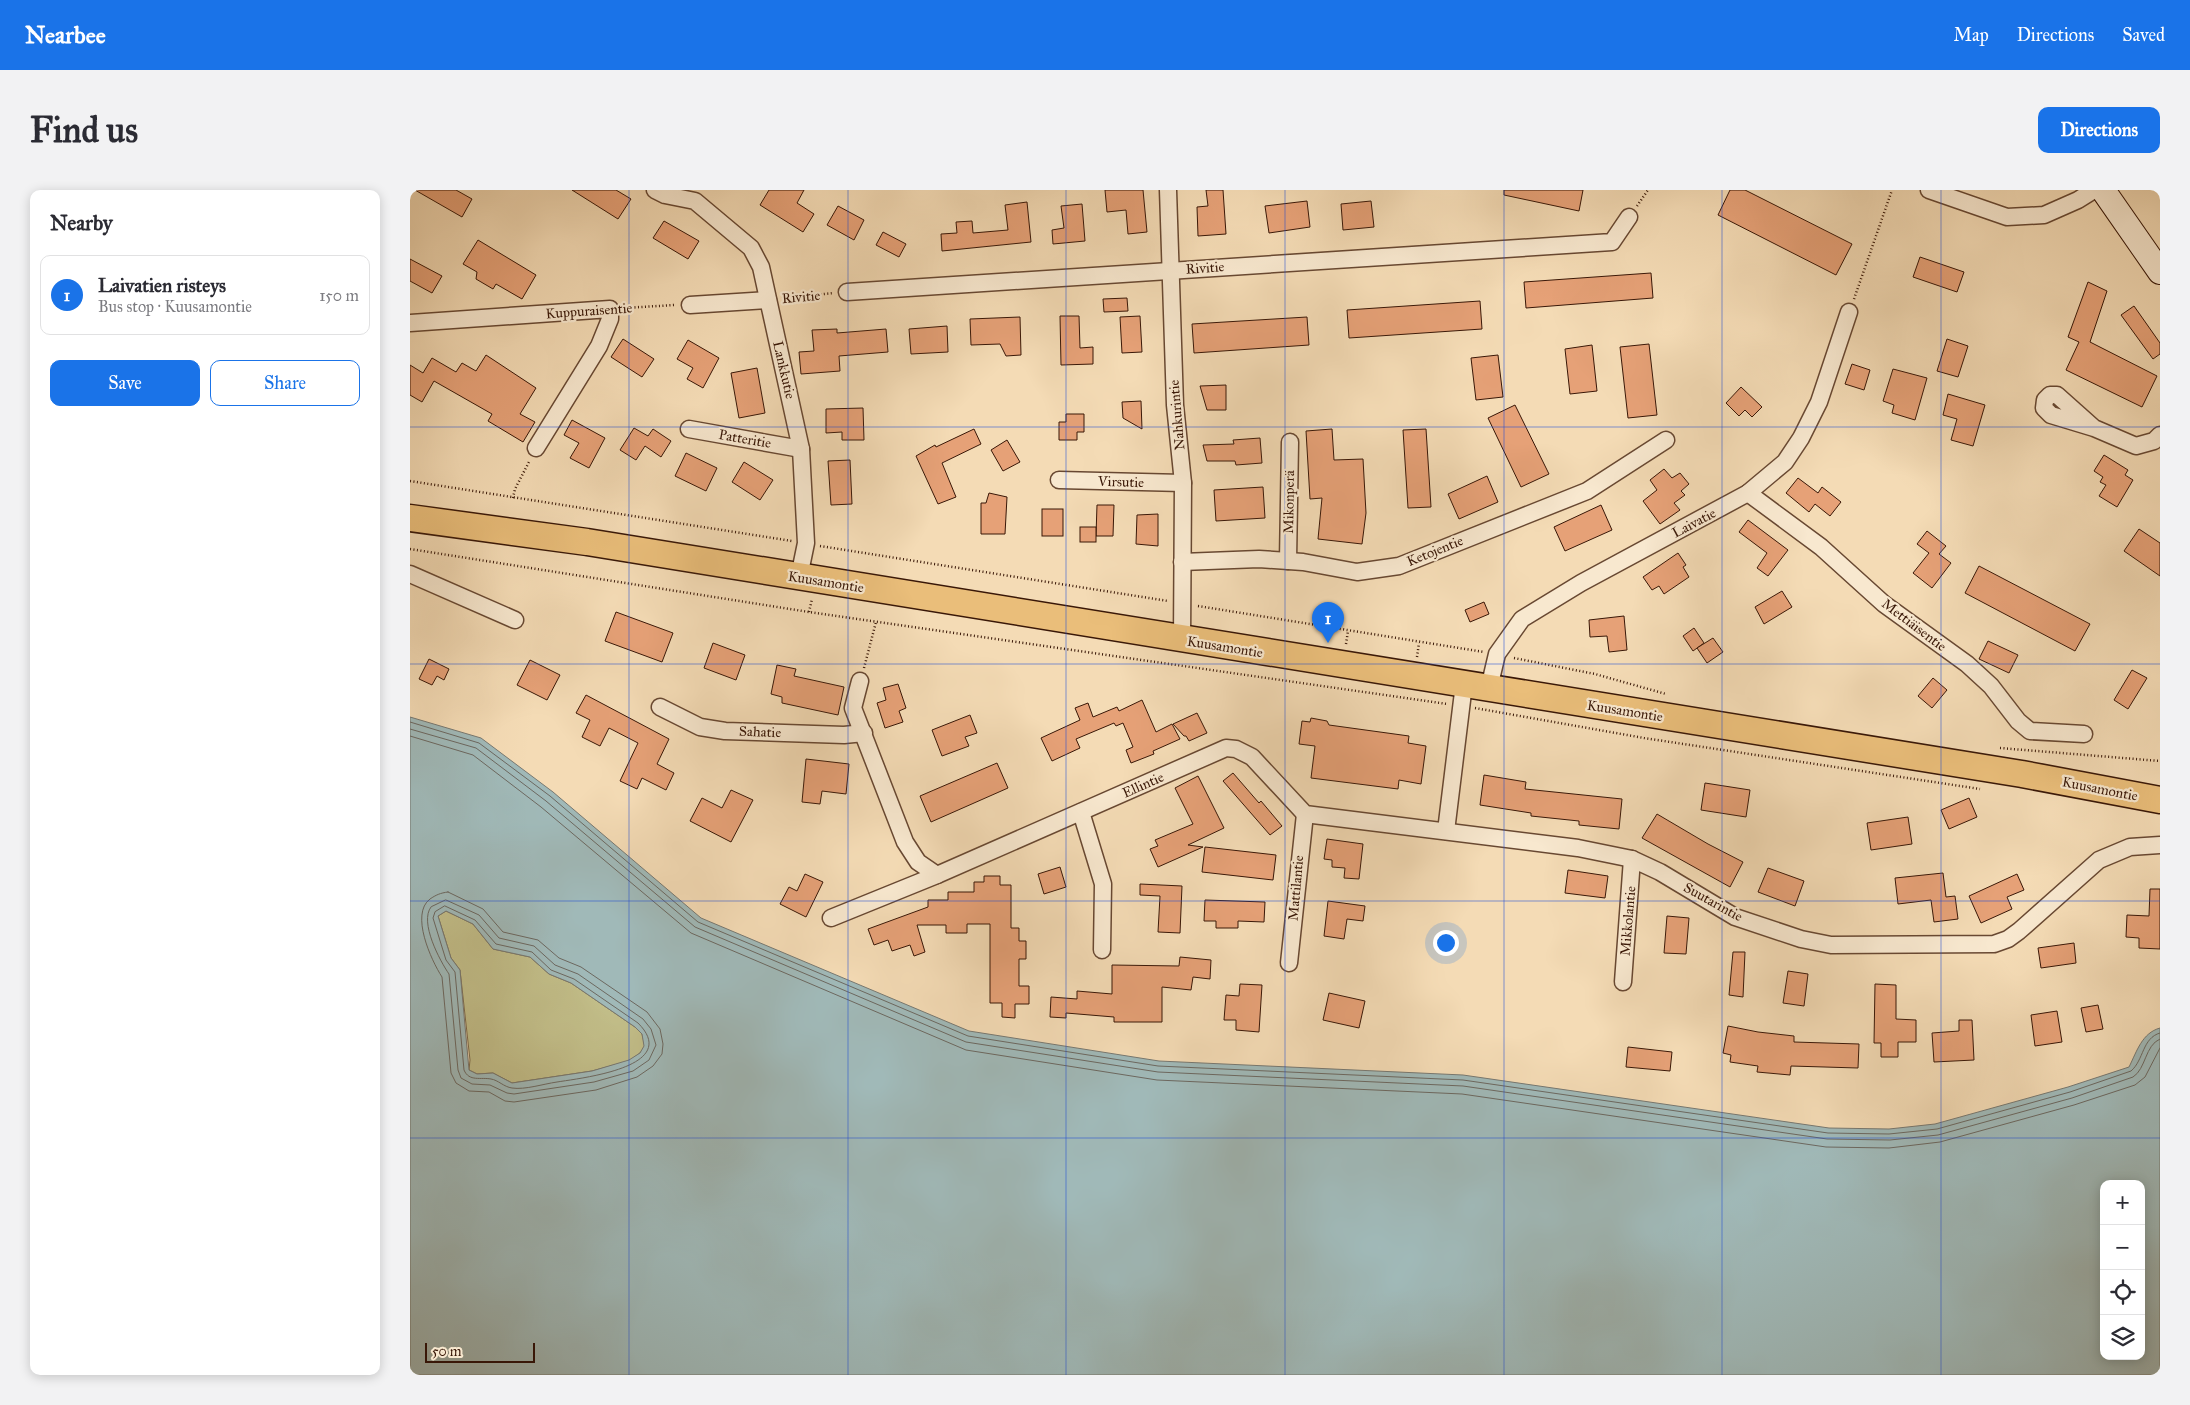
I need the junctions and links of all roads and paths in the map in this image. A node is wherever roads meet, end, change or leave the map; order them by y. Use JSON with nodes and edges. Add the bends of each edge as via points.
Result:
{"nodes":[{"id":1,"x":655,"y":190,"type":"edge"},
{"id":2,"x":1168,"y":190,"type":"edge"},
{"id":3,"x":1892,"y":190,"type":"edge"},
{"id":4,"x":1930,"y":190,"type":"edge"},
{"id":5,"x":2094,"y":190,"type":"edge"},
{"id":6,"x":2103,"y":190,"type":"edge"},
{"id":7,"x":696,"y":195,"type":"edge"},
{"id":8,"x":1629,"y":217,"type":"dead end"},
{"id":9,"x":1170,"y":271,"type":"junction"},
{"id":10,"x":2160,"y":272,"type":"edge"},
{"id":11,"x":847,"y":292,"type":"joint"},
{"id":12,"x":768,"y":300,"type":"junction"},
{"id":13,"x":690,"y":305,"type":"joint"},
{"id":14,"x":610,"y":309,"type":"junction"},
{"id":15,"x":1849,"y":312,"type":"joint"},
{"id":16,"x":410,"y":323,"type":"edge"},
{"id":17,"x":2094,"y":428,"type":"dead end"},
{"id":18,"x":689,"y":429,"type":"dead end"},
{"id":19,"x":2160,"y":435,"type":"edge"},
{"id":20,"x":1666,"y":440,"type":"dead end"},
{"id":21,"x":1290,"y":442,"type":"dead end"},
{"id":22,"x":536,"y":448,"type":"joint"},
{"id":23,"x":801,"y":449,"type":"junction"},
{"id":24,"x":1059,"y":480,"type":"dead end"},
{"id":25,"x":410,"y":481,"type":"edge"},
{"id":26,"x":1183,"y":483,"type":"junction"},
{"id":27,"x":1748,"y":494,"type":"junction"},
{"id":28,"x":512,"y":499,"type":"junction"},
{"id":29,"x":410,"y":518,"type":"edge"},
{"id":30,"x":806,"y":544,"type":"junction"},
{"id":31,"x":410,"y":549,"type":"edge"},
{"id":32,"x":1288,"y":561,"type":"junction"},
{"id":33,"x":1182,"y":562,"type":"junction"},
{"id":34,"x":410,"y":574,"type":"edge"},
{"id":35,"x":799,"y":577,"type":"junction"},
{"id":36,"x":1183,"y":604,"type":"junction"},
{"id":37,"x":515,"y":620,"type":"dead end"},
{"id":38,"x":876,"y":622,"type":"junction"},
{"id":39,"x":1348,"y":631,"type":"junction"},
{"id":40,"x":1182,"y":640,"type":"junction"},
{"id":41,"x":1337,"y":644,"type":"dead end"},
{"id":42,"x":1497,"y":654,"type":"junction"},
{"id":43,"x":860,"y":681,"type":"joint"},
{"id":44,"x":1472,"y":692,"type":"junction"},
{"id":45,"x":1669,"y":695,"type":"dead end"},
{"id":46,"x":660,"y":708,"type":"dead end"},
{"id":47,"x":864,"y":733,"type":"junction"},
{"id":48,"x":2084,"y":734,"type":"dead end"},
{"id":49,"x":1999,"y":748,"type":"dead end"},
{"id":50,"x":2160,"y":761,"type":"edge"},
{"id":51,"x":2040,"y":777,"type":"junction"},
{"id":52,"x":2160,"y":785,"type":"edge"},
{"id":53,"x":1986,"y":790,"type":"dead end"},
{"id":54,"x":2160,"y":800,"type":"edge"},
{"id":55,"x":1081,"y":812,"type":"junction"},
{"id":56,"x":1305,"y":814,"type":"junction"},
{"id":57,"x":1446,"y":831,"type":"junction"},
{"id":58,"x":2160,"y":845,"type":"edge"},
{"id":59,"x":1632,"y":860,"type":"junction"},
{"id":60,"x":937,"y":875,"type":"junction"},
{"id":61,"x":831,"y":918,"type":"dead end"},
{"id":62,"x":1102,"y":950,"type":"dead end"},
{"id":63,"x":1289,"y":963,"type":"dead end"},
{"id":64,"x":1623,"y":982,"type":"dead end"}],
"edges":[{"from":1,"to":7,"type":"street","via":[[665,195]]},
{"from":2,"to":9,"type":"street","name":"Nahkurintie"},
{"from":3,"to":15,"type":"path"},
{"from":4,"to":5,"type":"street","via":[[2007,218],[2044,215]]},
{"from":6,"to":10,"type":"main road"},
{"from":7,"to":12,"type":"street","name":"Lankkutie","via":[[751,248],[761,267]]},
{"from":8,"to":9,"type":"street","name":"Rivitie","via":[[1612,242]]},
{"from":9,"to":11,"type":"street","name":"Rivitie"},
{"from":9,"to":26,"type":"street","name":"Nahkurintie","via":[[1174,405]]},
{"from":11,"to":12,"type":"path","name":"Rivitie"},
{"from":12,"to":13,"type":"street"},
{"from":12,"to":23,"type":"street","name":"Lankkutie"},
{"from":13,"to":14,"type":"path","name":"Kuppuraisentie"},
{"from":14,"to":16,"type":"street","name":"Kuppuraisentie"},
{"from":14,"to":22,"type":"street","via":[[610,319],[599,346]]},
{"from":15,"to":27,"type":"street","name":"Laivatie","via":[[1819,402],[1801,438],[1785,462]]},
{"from":17,"to":19,"type":"street","via":[[2136,446],[2154,441]]},
{"from":18,"to":23,"type":"street","name":"Patteritie"},
{"from":20,"to":32,"type":"street","name":"Ketojentie","via":[[1587,490],[1399,566],[1357,572]]},
{"from":21,"to":32,"type":"street","name":"Mikonperä"},
{"from":22,"to":28,"type":"path"},
{"from":23,"to":30,"type":"street","name":"Lankkutie"},
{"from":24,"to":26,"type":"street","name":"Virsutie"},
{"from":25,"to":28,"type":"path"},
{"from":26,"to":33,"type":"street","name":"Nahkurintie"},
{"from":27,"to":42,"type":"street","name":"Laivatie","via":[[1581,583],[1522,619]]},
{"from":27,"to":48,"type":"street","name":"Mettiäisentie","via":[[1821,547],[1884,604],[1967,664],[2030,731]]},
{"from":28,"to":30,"type":"path"},
{"from":29,"to":35,"type":"main road","name":"Kuusamontie","via":[[586,542]]},
{"from":30,"to":35,"type":"street","name":"Lankkutie"},
{"from":30,"to":36,"type":"path"},
{"from":31,"to":38,"type":"path"},
{"from":32,"to":33,"type":"street","name":"Ketojentie"},
{"from":33,"to":36,"type":"street","name":"Nahkurintie"},
{"from":34,"to":37,"type":"street"},
{"from":35,"to":40,"type":"main road","name":"Kuusamontie"},
{"from":36,"to":39,"type":"path"},
{"from":36,"to":40,"type":"street","name":"Nahkurintie"},
{"from":38,"to":43,"type":"path"},
{"from":38,"to":44,"type":"path","via":[[1181,664]]},
{"from":39,"to":41,"type":"path","via":[[1346,646]]},
{"from":39,"to":42,"type":"path"},
{"from":40,"to":44,"type":"main road","name":"Kuusamontie"},
{"from":42,"to":44,"type":"street","name":"Laivatie"},
{"from":42,"to":45,"type":"path","via":[[1595,674]]},
{"from":43,"to":47,"type":"street","via":[[853,708]]},
{"from":44,"to":51,"type":"main road","name":"Kuusamontie"},
{"from":44,"to":53,"type":"path","via":[[1644,738]]},
{"from":44,"to":57,"type":"street"},
{"from":46,"to":47,"type":"street","name":"Sahatie","via":[[700,727],[725,731]]},
{"from":47,"to":60,"type":"street","via":[[905,842],[918,862]]},
{"from":49,"to":50,"type":"path"},
{"from":51,"to":52,"type":"main road","name":"Kuusamontie"},
{"from":51,"to":54,"type":"main road","name":"Kuusamontie"},
{"from":55,"to":56,"type":"street","name":"Ellintie","via":[[1226,748],[1252,757]]},
{"from":55,"to":60,"type":"street","name":"Ellintie"},
{"from":55,"to":62,"type":"street","via":[[1103,884]]},
{"from":56,"to":57,"type":"street"},
{"from":56,"to":63,"type":"street","name":"Mattilantie"},
{"from":57,"to":59,"type":"street","name":"Suutarintie","via":[[1578,848]]},
{"from":58,"to":59,"type":"street","name":"Suutarintie","via":[[2130,846],[2099,860],[2008,939],[1980,945],[1831,945],[1801,939],[1735,917],[1660,872]]},
{"from":59,"to":64,"type":"street","name":"Mikkolantie"},
{"from":60,"to":61,"type":"street","name":"Ellintie"}]}
